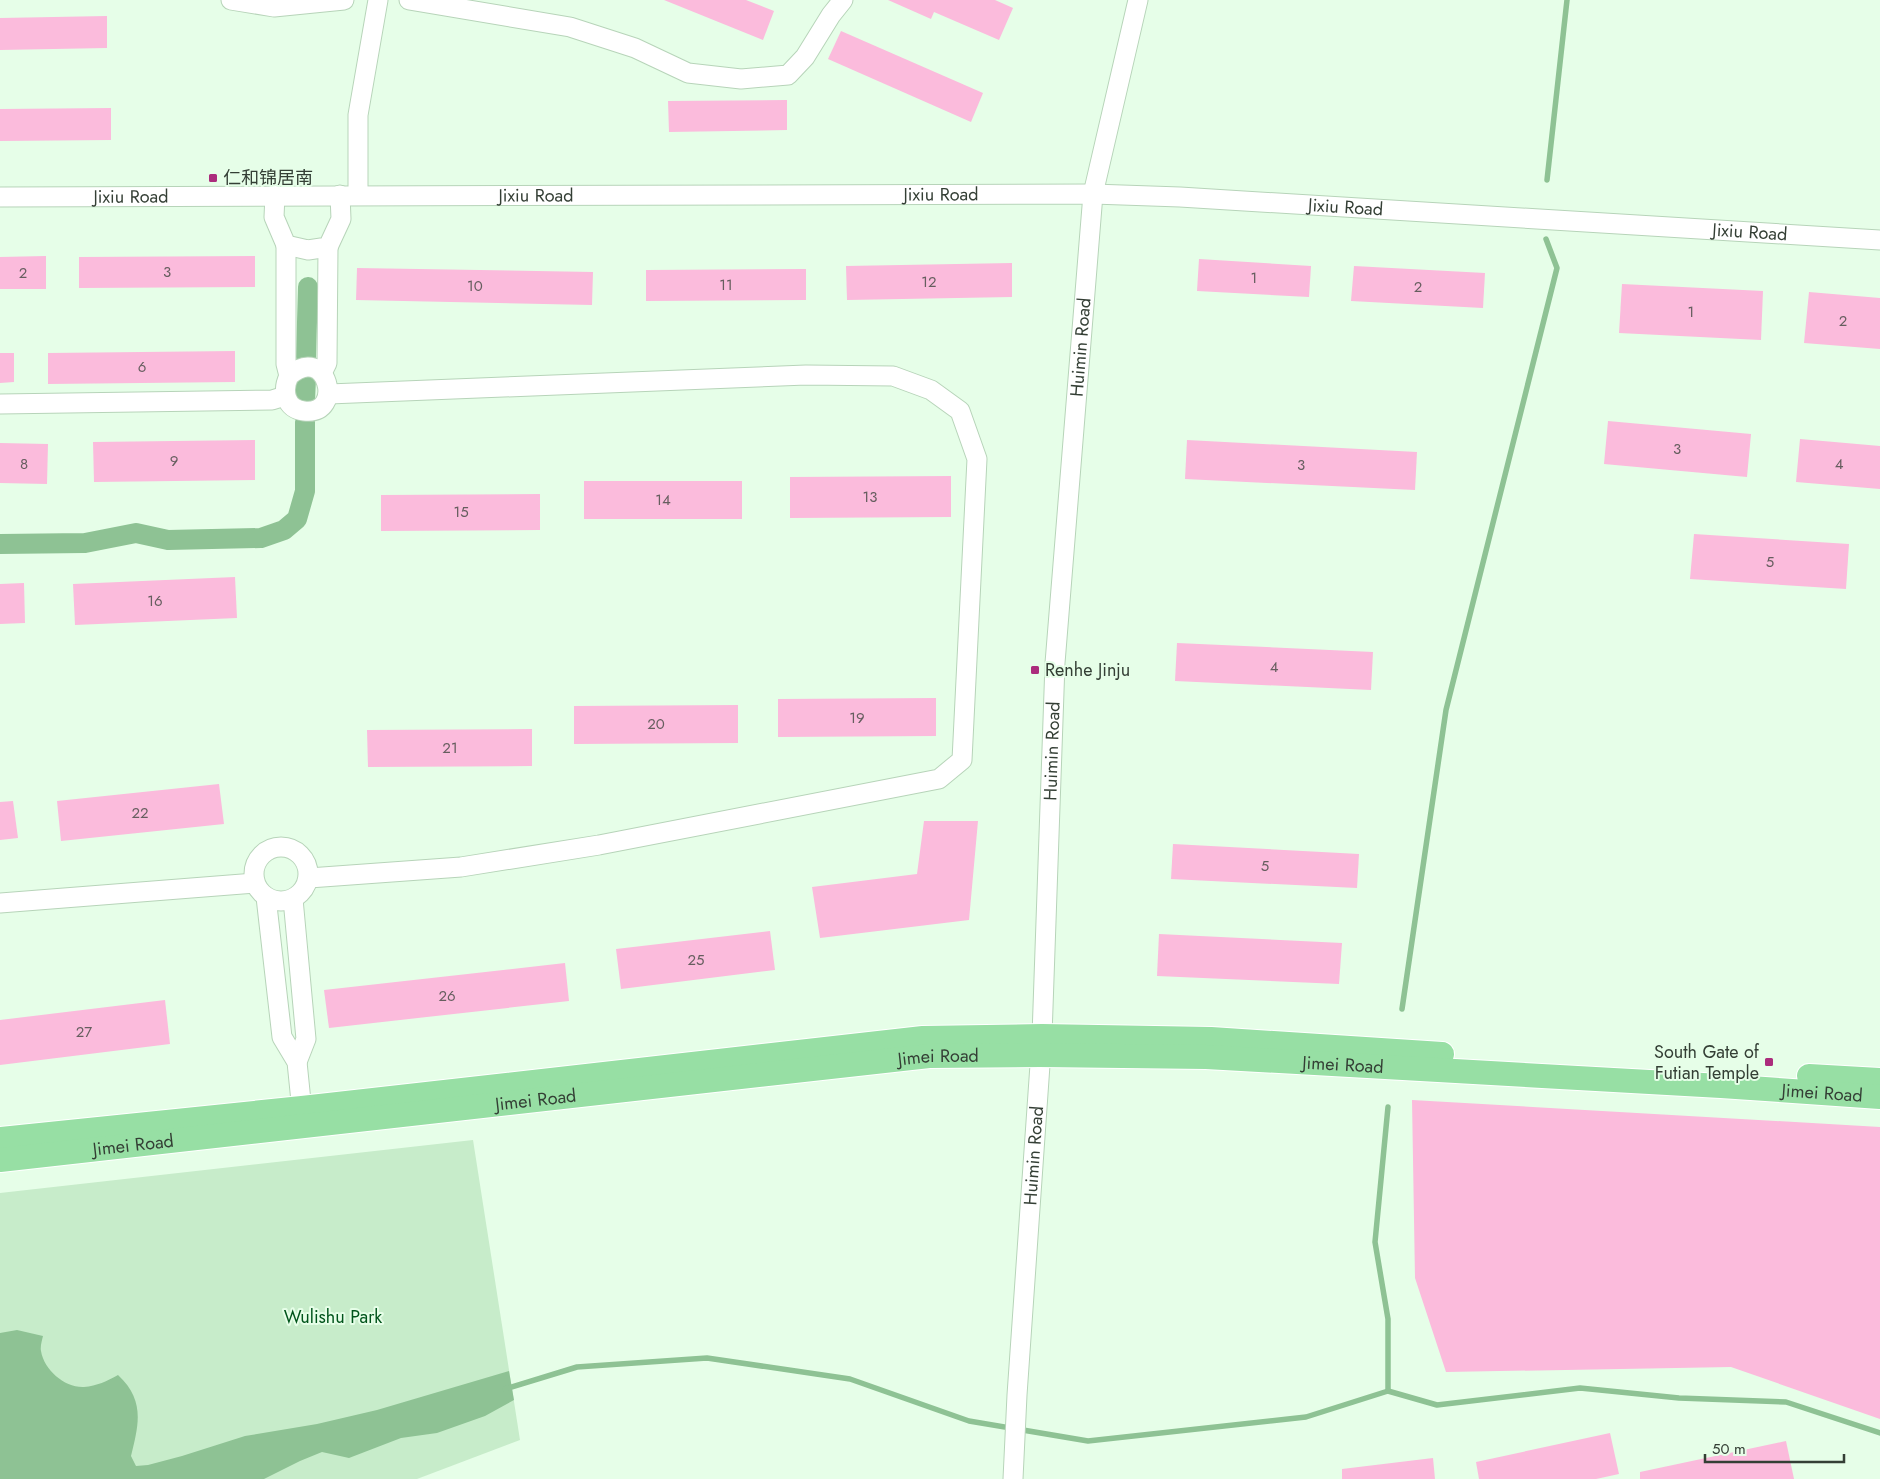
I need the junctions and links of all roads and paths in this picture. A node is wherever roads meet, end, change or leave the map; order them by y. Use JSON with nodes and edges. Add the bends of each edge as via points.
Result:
{"nodes":[{"id":1,"x":231,"y":0,"type":"edge"},
{"id":2,"x":344,"y":0,"type":"edge"},
{"id":3,"x":378,"y":0,"type":"edge"},
{"id":4,"x":409,"y":0,"type":"edge"},
{"id":5,"x":843,"y":0,"type":"edge"},
{"id":6,"x":1138,"y":0,"type":"edge"},
{"id":7,"x":1093,"y":194,"type":"junction"},
{"id":8,"x":275,"y":195,"type":"junction"},
{"id":9,"x":349,"y":195,"type":"junction"},
{"id":10,"x":0,"y":197,"type":"edge"},
{"id":11,"x":1880,"y":240,"type":"edge"},
{"id":12,"x":286,"y":245,"type":"junction"},
{"id":13,"x":328,"y":247,"type":"junction"},
{"id":14,"x":322,"y":373,"type":"junction"},
{"id":15,"x":289,"y":376,"type":"junction"},
{"id":16,"x":328,"y":394,"type":"junction"},
{"id":17,"x":286,"y":396,"type":"junction"},
{"id":18,"x":0,"y":404,"type":"edge"},
{"id":19,"x":309,"y":878,"type":"junction"},
{"id":20,"x":261,"y":890,"type":"junction"},
{"id":21,"x":292,"y":899,"type":"junction"},
{"id":22,"x":0,"y":903,"type":"edge"},
{"id":23,"x":1041,"y":1046,"type":"junction"},
{"id":24,"x":297,"y":1062,"type":"junction"},
{"id":25,"x":1880,"y":1080,"type":"edge"},
{"id":26,"x":1880,"y":1098,"type":"edge"},
{"id":27,"x":302,"y":1118,"type":"junction"},
{"id":28,"x":0,"y":1139,"type":"edge"},
{"id":29,"x":0,"y":1160,"type":"edge"},
{"id":30,"x":1014,"y":1472,"type":"edge"}],
"edges":[{"from":1,"to":2,"type":"street","via":[[274,7]]},
{"from":3,"to":9,"type":"street","via":[[358,115]]},
{"from":4,"to":5,"type":"street","via":[[570,27],[635,48],[688,73],[741,79],[788,75],[805,57]]},
{"from":6,"to":7,"type":"street","name":"Huimin Road"},
{"from":7,"to":9,"type":"street","name":"Jixiu Road"},
{"from":7,"to":11,"type":"street","name":"Jixiu Road"},
{"from":7,"to":23,"type":"street","name":"Huimin Road","via":[[1055,663]]},
{"from":8,"to":9,"type":"street","name":"Jixiu Road"},
{"from":8,"to":10,"type":"street","name":"Jixiu Road"},
{"from":8,"to":12,"type":"street","via":[[274,217]]},
{"from":9,"to":13,"type":"street"},
{"from":12,"to":13,"type":"street","via":[[308,250]]},
{"from":12,"to":15,"type":"street","via":[[286,364]]},
{"from":13,"to":14,"type":"street","via":[[327,363]]},
{"from":14,"to":15,"type":"street","via":[[308,367]]},
{"from":14,"to":16,"type":"street"},
{"from":15,"to":17,"type":"street"},
{"from":16,"to":17,"type":"street","via":[[321,406],[308,412],[294,408]]},
{"from":16,"to":19,"type":"street","via":[[806,375],[893,376],[931,390],[960,411],[977,459],[962,760],[939,779],[599,846],[470,866]]},
{"from":17,"to":18,"type":"street","via":[[272,400]]},
{"from":19,"to":20,"type":"street","via":[[309,868],[299,852],[282,846],[273,847],[265,851],[255,866]]},
{"from":19,"to":21,"type":"street","via":[[300,894]]},
{"from":20,"to":21,"type":"street","via":[[274,900]]},
{"from":20,"to":22,"type":"street"},
{"from":20,"to":24,"type":"street","via":[[282,1038]]},
{"from":21,"to":24,"type":"street","via":[[306,1039]]},
{"from":23,"to":25,"type":"main road","name":"Jimei Road","via":[[1211,1039]]},
{"from":23,"to":26,"type":"main road","name":"Jimei Road"},
{"from":23,"to":27,"type":"main road","name":"Jimei Road"},
{"from":23,"to":30,"type":"street","name":"Huimin Road"},
{"from":24,"to":27,"type":"street"},
{"from":27,"to":28,"type":"main road","name":"Jimei Road"},
{"from":27,"to":29,"type":"main road","name":"Jimei Road"}]}
